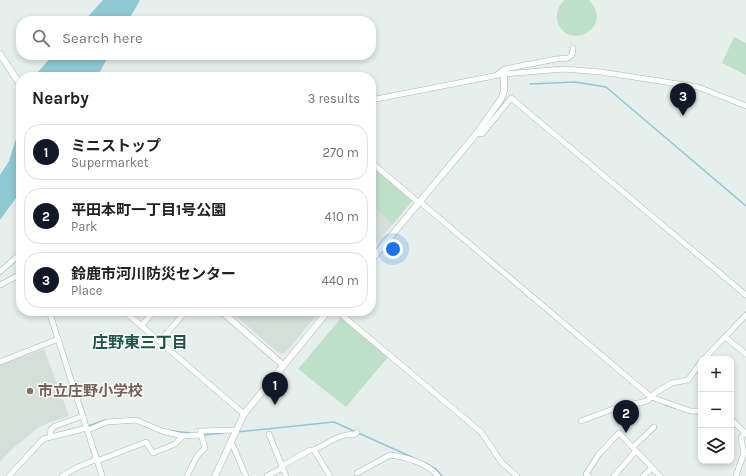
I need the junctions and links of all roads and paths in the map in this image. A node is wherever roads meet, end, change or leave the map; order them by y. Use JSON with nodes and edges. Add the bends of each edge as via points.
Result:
{"nodes":[{"id":1,"x":573,"y":48,"type":"dead end"},
{"id":2,"x":0,"y":54,"type":"edge"},
{"id":3,"x":504,"y":74,"type":"junction"},
{"id":4,"x":495,"y":75,"type":"junction"},
{"id":5,"x":16,"y":78,"type":"edge"},
{"id":6,"x":376,"y":99,"type":"edge"},
{"id":7,"x":746,"y":106,"type":"edge"},
{"id":8,"x":477,"y":133,"type":"junction"},
{"id":9,"x":376,"y":166,"type":"edge"},
{"id":10,"x":419,"y":202,"type":"junction"},
{"id":11,"x":376,"y":254,"type":"edge"},
{"id":12,"x":16,"y":258,"type":"edge"},
{"id":13,"x":0,"y":272,"type":"edge"},
{"id":14,"x":16,"y":277,"type":"edge"},
{"id":15,"x":0,"y":285,"type":"edge"},
{"id":16,"x":746,"y":295,"type":"edge"},
{"id":17,"x":746,"y":315,"type":"edge"},
{"id":18,"x":51,"y":316,"type":"edge"},
{"id":19,"x":130,"y":316,"type":"edge"},
{"id":20,"x":150,"y":316,"type":"edge"},
{"id":21,"x":182,"y":316,"type":"edge"},
{"id":22,"x":227,"y":316,"type":"edge"},
{"id":23,"x":324,"y":316,"type":"edge"},
{"id":24,"x":343,"y":316,"type":"edge"},
{"id":25,"x":141,"y":326,"type":"junction"},
{"id":26,"x":725,"y":337,"type":"junction"},
{"id":27,"x":58,"y":340,"type":"junction"},
{"id":28,"x":160,"y":341,"type":"junction"},
{"id":29,"x":746,"y":354,"type":"edge"},
{"id":30,"x":707,"y":356,"type":"edge"},
{"id":31,"x":0,"y":362,"type":"edge"},
{"id":32,"x":283,"y":365,"type":"junction"},
{"id":33,"x":698,"y":366,"type":"edge"},
{"id":34,"x":651,"y":397,"type":"junction"},
{"id":35,"x":698,"y":411,"type":"edge"},
{"id":36,"x":244,"y":414,"type":"junction"},
{"id":37,"x":83,"y":416,"type":"junction"},
{"id":38,"x":581,"y":421,"type":"dead end"},
{"id":39,"x":734,"y":421,"type":"edge"},
{"id":40,"x":654,"y":427,"type":"dead end"},
{"id":41,"x":87,"y":428,"type":"junction"},
{"id":42,"x":235,"y":430,"type":"junction"},
{"id":43,"x":201,"y":433,"type":"junction"},
{"id":44,"x":356,"y":433,"type":"dead end"},
{"id":45,"x":744,"y":433,"type":"edge"},
{"id":46,"x":50,"y":434,"type":"junction"},
{"id":47,"x":269,"y":434,"type":"dead end"},
{"id":48,"x":183,"y":436,"type":"junction"},
{"id":49,"x":229,"y":444,"type":"junction"},
{"id":50,"x":634,"y":449,"type":"junction"},
{"id":51,"x":314,"y":450,"type":"junction"},
{"id":52,"x":745,"y":453,"type":"edge"},
{"id":53,"x":97,"y":460,"type":"junction"},
{"id":54,"x":282,"y":467,"type":"junction"},
{"id":55,"x":652,"y":468,"type":"junction"},
{"id":56,"x":355,"y":475,"type":"edge"},
{"id":57,"x":9,"y":476,"type":"edge"},
{"id":58,"x":62,"y":476,"type":"edge"},
{"id":59,"x":102,"y":476,"type":"edge"},
{"id":60,"x":187,"y":476,"type":"edge"},
{"id":61,"x":215,"y":476,"type":"edge"},
{"id":62,"x":246,"y":476,"type":"edge"},
{"id":63,"x":267,"y":476,"type":"edge"},
{"id":64,"x":286,"y":476,"type":"edge"},
{"id":65,"x":330,"y":476,"type":"edge"},
{"id":66,"x":438,"y":476,"type":"edge"},
{"id":67,"x":517,"y":476,"type":"edge"},
{"id":68,"x":589,"y":476,"type":"edge"},
{"id":69,"x":614,"y":476,"type":"edge"},
{"id":70,"x":643,"y":476,"type":"edge"},
{"id":71,"x":660,"y":476,"type":"edge"},
{"id":72,"x":736,"y":476,"type":"edge"}],
"edges":[{"from":1,"to":4,"type":"street","via":[[572,55],[568,58],[504,69]]},
{"from":2,"to":5,"type":"street"},
{"from":3,"to":4,"type":"street"},
{"from":3,"to":7,"type":"street","via":[[562,69],[601,72],[698,88]]},
{"from":3,"to":8,"type":"street","via":[[504,91],[501,99]]},
{"from":4,"to":6,"type":"street"},
{"from":8,"to":10,"type":"street"},
{"from":8,"to":16,"type":"street","via":[[482,134],[511,98]]},
{"from":9,"to":10,"type":"street"},
{"from":10,"to":11,"type":"street"},
{"from":10,"to":34,"type":"street"},
{"from":12,"to":13,"type":"street"},
{"from":14,"to":15,"type":"street"},
{"from":17,"to":26,"type":"street"},
{"from":18,"to":27,"type":"street"},
{"from":19,"to":25,"type":"street"},
{"from":20,"to":25,"type":"street"},
{"from":21,"to":28,"type":"street"},
{"from":22,"to":32,"type":"street"},
{"from":23,"to":32,"type":"street"},
{"from":24,"to":67,"type":"street","via":[[477,428],[502,463]]},
{"from":25,"to":28,"type":"street"},
{"from":26,"to":29,"type":"street"},
{"from":26,"to":30,"type":"street"},
{"from":27,"to":31,"type":"street"},
{"from":27,"to":37,"type":"street"},
{"from":28,"to":36,"type":"street"},
{"from":32,"to":36,"type":"street"},
{"from":33,"to":34,"type":"street","via":[[688,380],[672,383]]},
{"from":34,"to":35,"type":"street","via":[[690,411]]},
{"from":34,"to":38,"type":"street","via":[[647,401]]},
{"from":36,"to":42,"type":"street"},
{"from":37,"to":41,"type":"street"},
{"from":37,"to":46,"type":"street","via":[[55,426]]},
{"from":39,"to":45,"type":"street"},
{"from":40,"to":50,"type":"street"},
{"from":41,"to":46,"type":"street"},
{"from":41,"to":48,"type":"street","via":[[112,421],[136,420],[154,429]]},
{"from":41,"to":53,"type":"street"},
{"from":42,"to":43,"type":"street"},
{"from":42,"to":49,"type":"street"},
{"from":43,"to":48,"type":"street"},
{"from":43,"to":60,"type":"street","via":[[205,448],[197,456]]},
{"from":44,"to":51,"type":"street","via":[[342,436]]},
{"from":45,"to":52,"type":"street","via":[[741,438]]},
{"from":46,"to":57,"type":"street"},
{"from":47,"to":54,"type":"street"},
{"from":48,"to":53,"type":"street","via":[[175,444],[153,453],[146,442]]},
{"from":49,"to":61,"type":"street"},
{"from":49,"to":62,"type":"street","via":[[233,446]]},
{"from":50,"to":55,"type":"street"},
{"from":50,"to":68,"type":"street","via":[[619,433],[599,454],[586,474]]},
{"from":50,"to":69,"type":"street"},
{"from":51,"to":54,"type":"street"},
{"from":51,"to":65,"type":"street"},
{"from":52,"to":72,"type":"street"},
{"from":53,"to":58,"type":"street"},
{"from":53,"to":59,"type":"street"},
{"from":54,"to":63,"type":"street"},
{"from":54,"to":64,"type":"street"},
{"from":55,"to":70,"type":"street"},
{"from":55,"to":71,"type":"street"},
{"from":56,"to":66,"type":"street","via":[[390,455],[410,459],[429,468]]}]}
